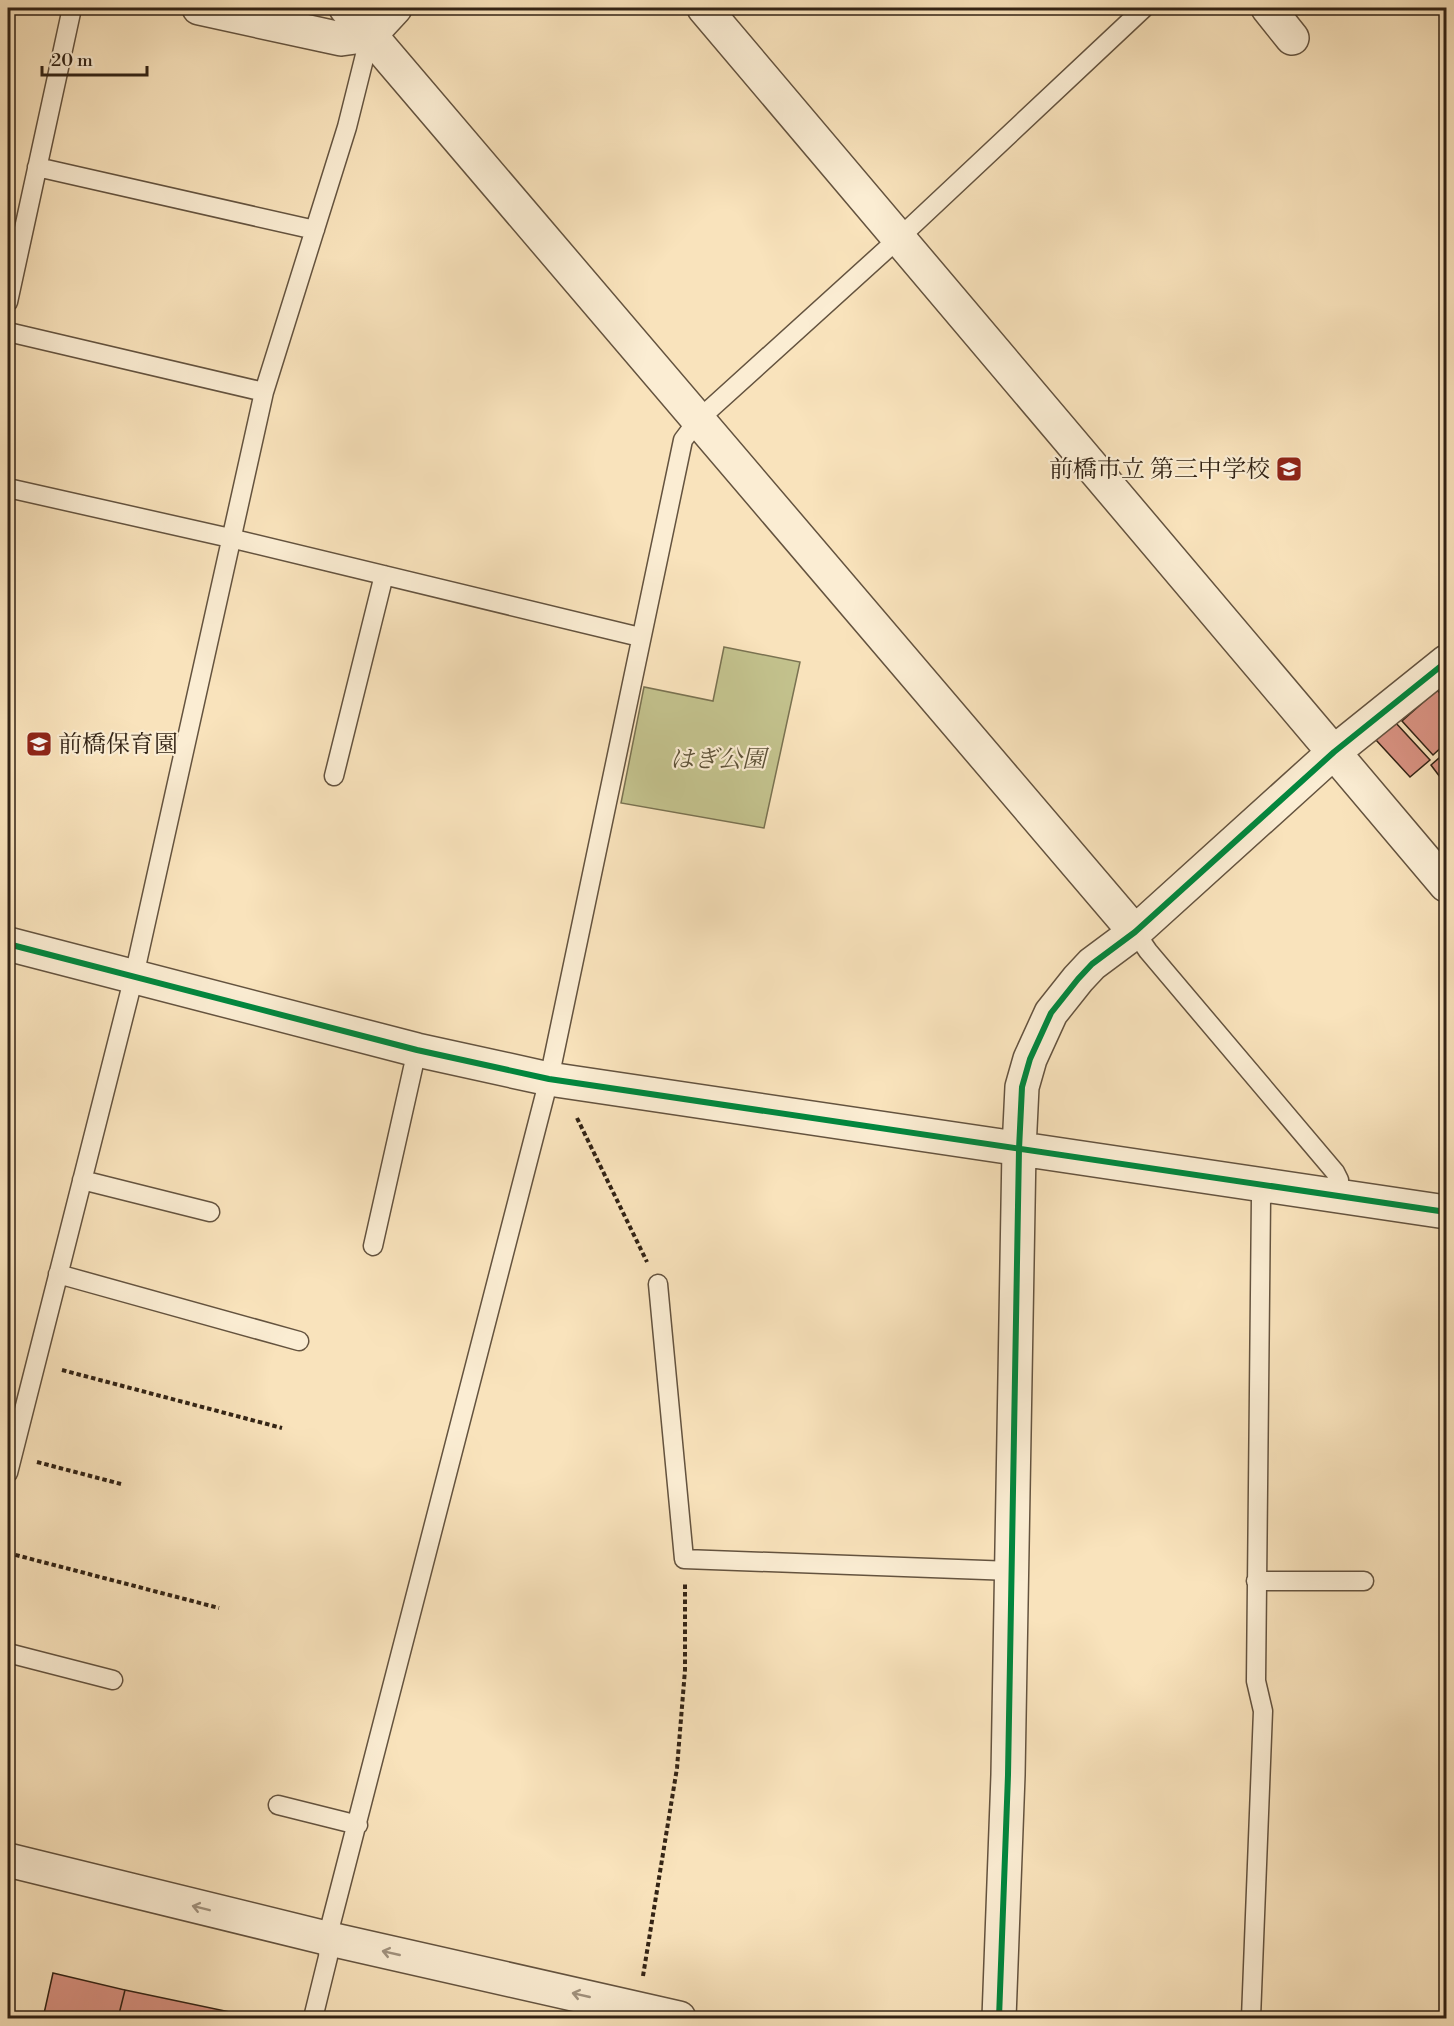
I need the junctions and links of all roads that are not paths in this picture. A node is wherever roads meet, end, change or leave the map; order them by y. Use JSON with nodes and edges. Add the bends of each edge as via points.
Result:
{"nodes":[{"id":1,"x":72,"y":8,"type":"edge"},
{"id":2,"x":199,"y":8,"type":"edge"},
{"id":3,"x":346,"y":8,"type":"edge"},
{"id":4,"x":395,"y":8,"type":"edge"},
{"id":5,"x":704,"y":8,"type":"edge"},
{"id":6,"x":1144,"y":8,"type":"edge"},
{"id":7,"x":1268,"y":8,"type":"edge"},
{"id":8,"x":370,"y":35,"type":"junction"},
{"id":9,"x":1292,"y":38,"type":"dead end"},
{"id":10,"x":37,"y":166,"type":"junction"},
{"id":11,"x":315,"y":230,"type":"junction"},
{"id":12,"x":899,"y":238,"type":"junction"},
{"id":13,"x":8,"y":302,"type":"edge"},
{"id":14,"x":8,"y":332,"type":"edge"},
{"id":15,"x":264,"y":392,"type":"junction"},
{"id":16,"x":698,"y":420,"type":"junction"},
{"id":17,"x":8,"y":488,"type":"edge"},
{"id":18,"x":230,"y":538,"type":"junction"},
{"id":19,"x":384,"y":575,"type":"junction"},
{"id":20,"x":640,"y":637,"type":"junction"},
{"id":21,"x":1446,"y":662,"type":"edge"},
{"id":22,"x":1334,"y":752,"type":"junction"},
{"id":23,"x":334,"y":776,"type":"dead end"},
{"id":24,"x":1446,"y":885,"type":"edge"},
{"id":25,"x":1135,"y":932,"type":"junction"},
{"id":26,"x":8,"y":944,"type":"edge"},
{"id":27,"x":134,"y":976,"type":"junction"},
{"id":28,"x":417,"y":1050,"type":"junction"},
{"id":29,"x":549,"y":1079,"type":"junction"},
{"id":30,"x":1018,"y":1149,"type":"junction"},
{"id":31,"x":82,"y":1180,"type":"junction"},
{"id":32,"x":1264,"y":1186,"type":"junction"},
{"id":33,"x":1338,"y":1196,"type":"junction"},
{"id":34,"x":210,"y":1212,"type":"dead end"},
{"id":35,"x":1446,"y":1212,"type":"edge"},
{"id":36,"x":373,"y":1246,"type":"dead end"},
{"id":37,"x":58,"y":1274,"type":"junction"},
{"id":38,"x":658,"y":1284,"type":"road end"},
{"id":39,"x":299,"y":1341,"type":"dead end"},
{"id":40,"x":10,"y":1464,"type":"edge"},
{"id":41,"x":1012,"y":1571,"type":"junction"},
{"id":42,"x":1256,"y":1581,"type":"junction"},
{"id":43,"x":1364,"y":1581,"type":"dead end"},
{"id":44,"x":8,"y":1653,"type":"edge"},
{"id":45,"x":113,"y":1680,"type":"dead end"},
{"id":46,"x":278,"y":1805,"type":"dead end"},
{"id":47,"x":358,"y":1825,"type":"junction"},
{"id":48,"x":8,"y":1860,"type":"edge"},
{"id":49,"x":330,"y":1939,"type":"junction"},
{"id":50,"x":637,"y":2013,"type":"edge"},
{"id":51,"x":313,"y":2019,"type":"edge"},
{"id":52,"x":679,"y":2019,"type":"edge"},
{"id":53,"x":999,"y":2019,"type":"edge"},
{"id":54,"x":1251,"y":2019,"type":"edge"}],
"edges":[{"from":1,"to":10,"type":"lane"},
{"from":2,"to":8,"type":"street","via":[[341,39]]},
{"from":3,"to":8,"type":"street"},
{"from":4,"to":8,"type":"street"},
{"from":5,"to":12,"type":"street"},
{"from":6,"to":12,"type":"lane"},
{"from":7,"to":9,"type":"street"},
{"from":8,"to":11,"type":"lane"},
{"from":8,"to":16,"type":"street"},
{"from":10,"to":11,"type":"lane"},
{"from":10,"to":13,"type":"lane"},
{"from":11,"to":15,"type":"lane"},
{"from":12,"to":16,"type":"lane"},
{"from":12,"to":22,"type":"street"},
{"from":14,"to":15,"type":"lane"},
{"from":15,"to":18,"type":"lane"},
{"from":16,"to":20,"type":"lane","via":[[683,440]]},
{"from":16,"to":25,"type":"street"},
{"from":17,"to":18,"type":"lane"},
{"from":18,"to":19,"type":"lane"},
{"from":18,"to":27,"type":"lane"},
{"from":19,"to":20,"type":"lane"},
{"from":19,"to":23,"type":"lane"},
{"from":20,"to":29,"type":"lane"},
{"from":21,"to":22,"type":"street"},
{"from":22,"to":24,"type":"street"},
{"from":22,"to":25,"type":"street"},
{"from":25,"to":30,"type":"street","via":[[1092,964],[1046,1023],[1022,1087]]},
{"from":25,"to":33,"type":"lane","via":[[1335,1172]]},
{"from":26,"to":27,"type":"street"},
{"from":27,"to":28,"type":"street"},
{"from":27,"to":31,"type":"lane"},
{"from":28,"to":29,"type":"street"},
{"from":28,"to":36,"type":"lane"},
{"from":29,"to":30,"type":"street"},
{"from":29,"to":47,"type":"lane"},
{"from":30,"to":32,"type":"street"},
{"from":30,"to":41,"type":"street"},
{"from":31,"to":34,"type":"lane"},
{"from":31,"to":37,"type":"lane"},
{"from":32,"to":33,"type":"street"},
{"from":32,"to":42,"type":"lane"},
{"from":33,"to":35,"type":"street"},
{"from":37,"to":39,"type":"lane"},
{"from":37,"to":40,"type":"lane"},
{"from":38,"to":41,"type":"lane","via":[[684,1559]]},
{"from":41,"to":53,"type":"street"},
{"from":42,"to":43,"type":"lane"},
{"from":42,"to":54,"type":"lane","via":[[1256,1681],[1263,1711]]},
{"from":44,"to":45,"type":"lane"},
{"from":46,"to":47,"type":"lane"},
{"from":47,"to":49,"type":"lane"},
{"from":49,"to":48,"type":"street","one_way":true},
{"from":50,"to":49,"type":"street","one_way":true},
{"from":49,"to":51,"type":"lane"},
{"from":50,"to":52,"type":"street"}]}
